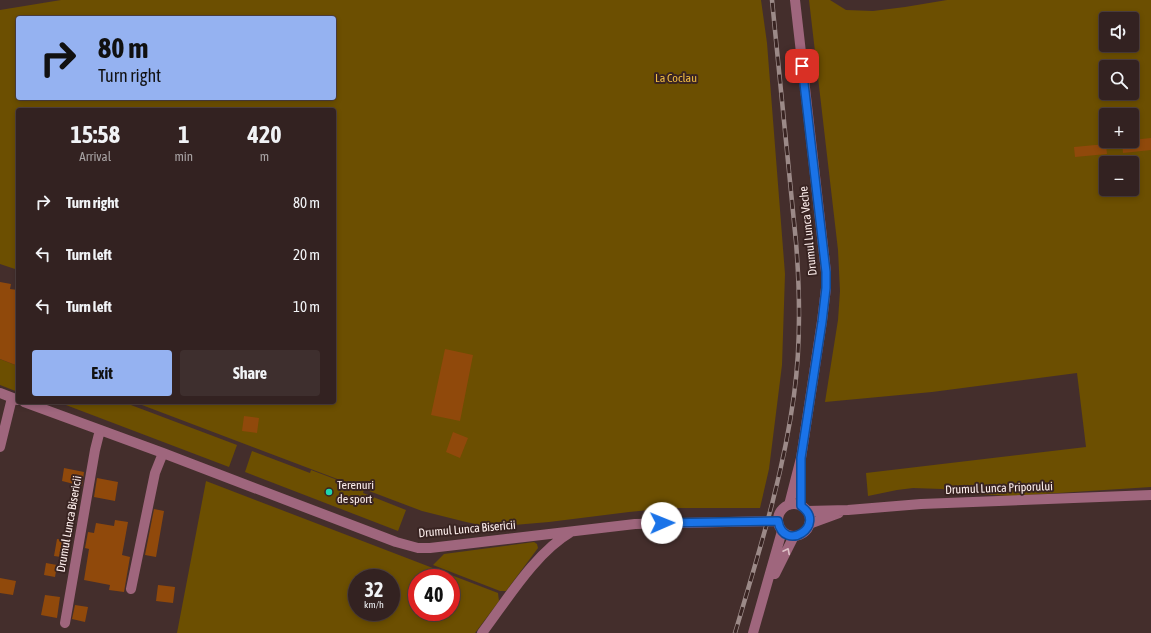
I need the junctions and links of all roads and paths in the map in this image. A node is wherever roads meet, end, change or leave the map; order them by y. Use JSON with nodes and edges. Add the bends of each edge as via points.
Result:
{"nodes":[{"id":1,"x":794,"y":0,"type":"edge"},
{"id":2,"x":0,"y":393,"type":"edge"},
{"id":3,"x":15,"y":399,"type":"edge"},
{"id":4,"x":29,"y":404,"type":"edge"},
{"id":5,"x":100,"y":430,"type":"junction"},
{"id":6,"x":0,"y":447,"type":"edge"},
{"id":7,"x":163,"y":453,"type":"junction"},
{"id":8,"x":801,"y":458,"type":"junction"},
{"id":9,"x":1151,"y":495,"type":"edge"},
{"id":10,"x":789,"y":505,"type":"junction"},
{"id":11,"x":804,"y":509,"type":"junction"},
{"id":12,"x":848,"y":510,"type":"junction"},
{"id":13,"x":778,"y":521,"type":"junction"},
{"id":14,"x":809,"y":524,"type":"junction"},
{"id":15,"x":574,"y":530,"type":"junction"},
{"id":16,"x":782,"y":531,"type":"junction"},
{"id":17,"x":794,"y":536,"type":"junction"},
{"id":18,"x":131,"y":589,"type":"dead end"},
{"id":19,"x":766,"y":591,"type":"junction"},
{"id":20,"x":65,"y":623,"type":"dead end"},
{"id":21,"x":482,"y":633,"type":"edge"},
{"id":22,"x":753,"y":633,"type":"edge"}],
"edges":[{"from":1,"to":8,"type":"street","name":"Drumul Lunca Veche","via":[[826,272],[822,322]]},
{"from":2,"to":3,"type":"street"},
{"from":3,"to":6,"type":"street"},
{"from":4,"to":5,"type":"street","name":"Drumul Lunca Bisericii"},
{"from":5,"to":7,"type":"street","name":"Drumul Lunca Bisericii"},
{"from":5,"to":20,"type":"street","name":"Drumul Lunca Bisericii"},
{"from":7,"to":15,"type":"street","name":"Drumul Lunca Bisericii","via":[[410,547],[444,547]]},
{"from":7,"to":18,"type":"street","via":[[154,481]]},
{"from":8,"to":10,"type":"street","name":"Drumul Lunca Veche"},
{"from":8,"to":11,"type":"street","name":"Drumul Lunca Veche"},
{"from":9,"to":12,"type":"street","name":"Drumul Lunca Priporului","via":[[922,504]]},
{"from":10,"to":11,"type":"street","via":[[794,504]]},
{"from":10,"to":13,"type":"street","via":[[781,511]]},
{"from":11,"to":12,"type":"street","name":"Drumul Lunca Priporului"},
{"from":11,"to":14,"type":"street","via":[[810,519]]},
{"from":12,"to":14,"type":"street","name":"Drumul Lunca Priporului"},
{"from":13,"to":15,"type":"street","via":[[655,523]]},
{"from":13,"to":16,"type":"street"},
{"from":14,"to":17,"type":"street","via":[[805,532]]},
{"from":15,"to":21,"type":"street","via":[[535,564]]},
{"from":16,"to":17,"type":"street"},
{"from":16,"to":19,"type":"street"},
{"from":19,"to":17,"type":"street","one_way":true},
{"from":19,"to":22,"type":"street"}]}
